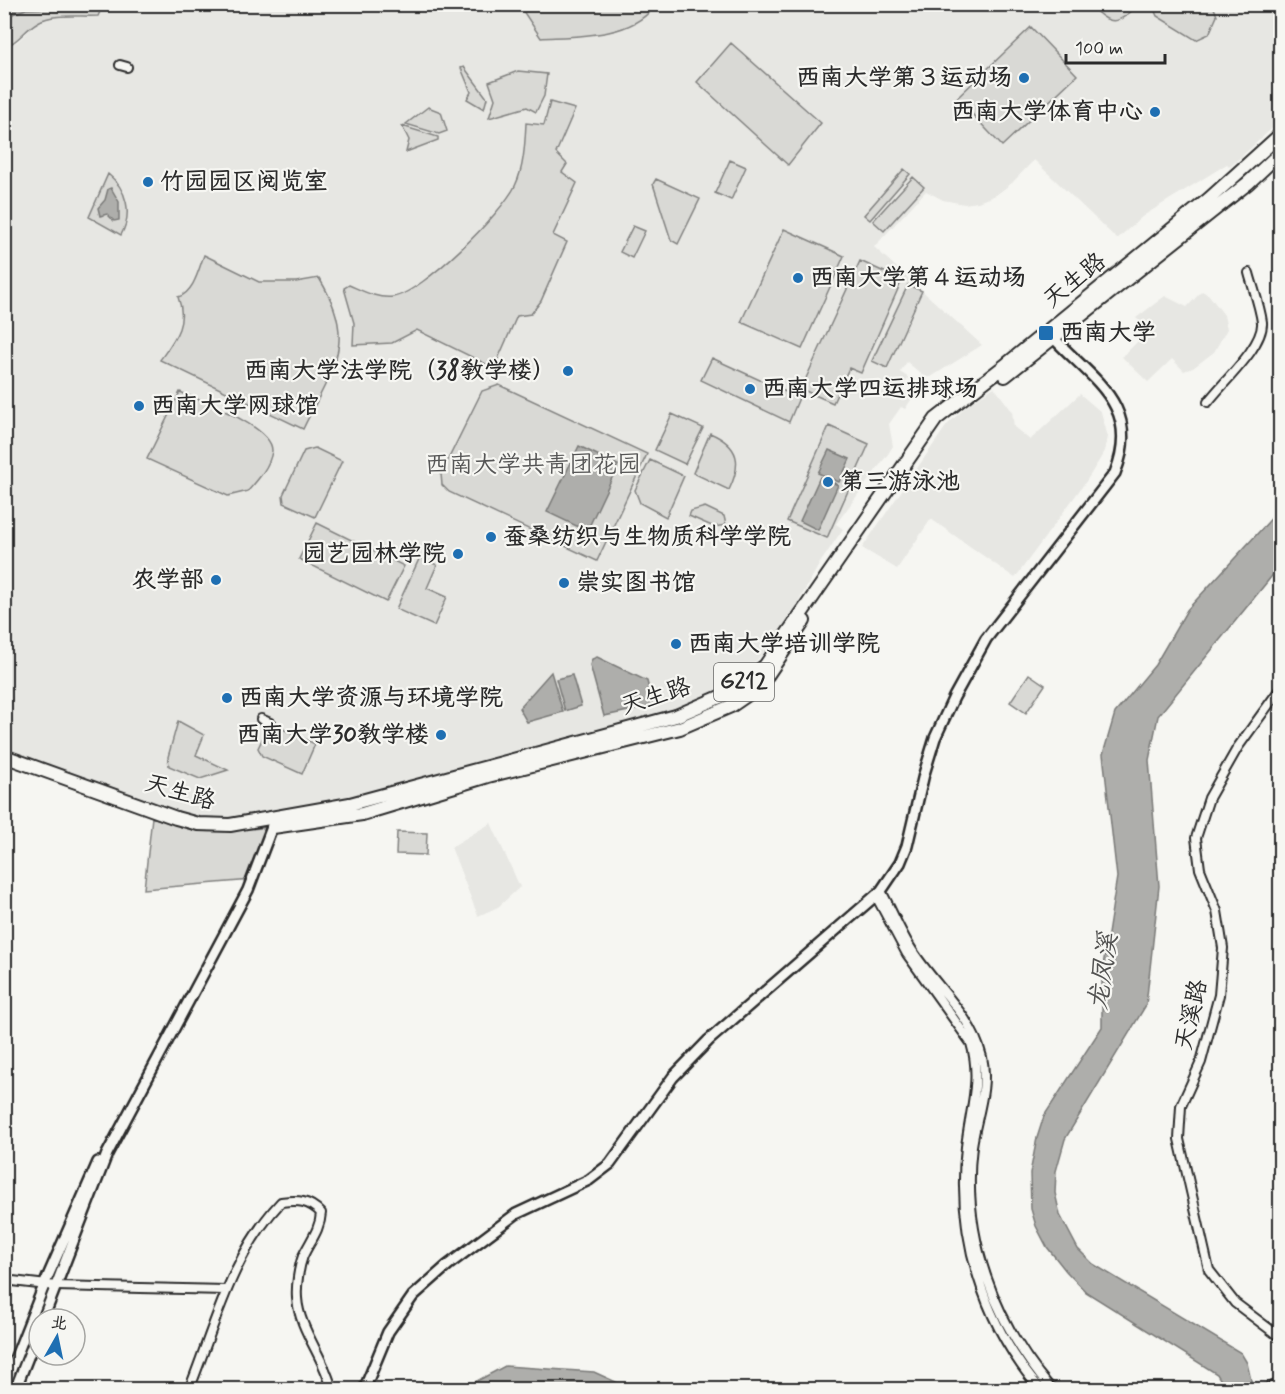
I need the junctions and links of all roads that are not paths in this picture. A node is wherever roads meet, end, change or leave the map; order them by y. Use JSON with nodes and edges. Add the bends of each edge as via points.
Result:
{"nodes":[{"id":1,"x":1281,"y":135,"type":"edge"},
{"id":2,"x":1281,"y":153,"type":"edge"},
{"id":3,"x":1249,"y":273,"type":"dead end"},
{"id":4,"x":1050,"y":335,"type":"junction"},
{"id":5,"x":1208,"y":402,"type":"dead end"},
{"id":6,"x":1281,"y":689,"type":"edge"},
{"id":7,"x":261,"y":719,"type":"dead end"},
{"id":8,"x":270,"y":723,"type":"dead end"},
{"id":9,"x":4,"y":756,"type":"edge"},
{"id":10,"x":4,"y":764,"type":"edge"},
{"id":11,"x":272,"y":827,"type":"junction"},
{"id":12,"x":879,"y":893,"type":"junction"},
{"id":13,"x":145,"y":1083,"type":"junction"},
{"id":14,"x":4,"y":1280,"type":"edge"},
{"id":15,"x":45,"y":1283,"type":"junction"},
{"id":16,"x":56,"y":1286,"type":"junction"},
{"id":17,"x":225,"y":1290,"type":"junction"},
{"id":18,"x":48,"y":1307,"type":"edge"},
{"id":19,"x":1281,"y":1337,"type":"edge"},
{"id":20,"x":27,"y":1359,"type":"edge"},
{"id":21,"x":1281,"y":1383,"type":"edge"},
{"id":22,"x":4,"y":1387,"type":"edge"},
{"id":23,"x":15,"y":1389,"type":"edge"},
{"id":24,"x":189,"y":1389,"type":"edge"},
{"id":25,"x":332,"y":1389,"type":"edge"},
{"id":26,"x":364,"y":1389,"type":"edge"},
{"id":27,"x":1041,"y":1389,"type":"edge"},
{"id":28,"x":1052,"y":1389,"type":"edge"},
{"id":29,"x":1264,"y":1389,"type":"edge"}],
"edges":[{"from":1,"to":4,"type":"highway","name":"天生路","number":"G212"},
{"from":2,"to":4,"type":"highway","name":"天生路","number":"G212","via":[[1248,183]]},
{"from":3,"to":5,"type":"street","via":[[1262,324],[1251,352]]},
{"from":4,"to":9,"type":"highway","name":"天生路","number":"G212","via":[[936,419],[765,666],[729,693],[676,716],[350,804],[230,825],[206,825],[176,818]]},
{"from":4,"to":11,"type":"highway","name":"天生路","number":"G212","via":[[943,423],[823,591],[780,660],[760,686],[730,706],[680,728],[488,776],[362,814]]},
{"from":4,"to":12,"type":"street","via":[[1114,401],[1124,432],[1121,459],[1115,473],[986,639],[970,666],[935,738],[907,846]]},
{"from":6,"to":19,"type":"street","name":"天溪路","via":[[1238,747],[1209,798],[1196,838],[1200,869],[1217,910],[1223,948],[1220,994],[1202,1062],[1181,1106],[1179,1139],[1209,1269],[1235,1303]]},
{"from":7,"to":8,"type":"street"},
{"from":10,"to":11,"type":"highway","name":"天生路","number":"G212","via":[[196,830],[214,833]]},
{"from":11,"to":13,"type":"street","via":[[248,890]]},
{"from":12,"to":26,"type":"street","via":[[708,1040],[673,1077],[610,1164],[589,1180],[490,1232],[413,1296],[388,1332]]},
{"from":12,"to":27,"type":"street","via":[[907,954],[971,1043],[977,1084],[963,1191],[968,1237],[978,1281],[992,1314]]},
{"from":12,"to":28,"type":"street","via":[[911,948],[963,1016],[977,1041],[984,1086],[972,1147],[974,1235],[999,1310]]},
{"from":13,"to":15,"type":"street","via":[[101,1154]]},
{"from":13,"to":16,"type":"street","via":[[107,1154]]},
{"from":14,"to":15,"type":"street"},
{"from":15,"to":16,"type":"street"},
{"from":15,"to":22,"type":"street"},
{"from":16,"to":17,"type":"street"},
{"from":16,"to":18,"type":"street"},
{"from":17,"to":24,"type":"street"},
{"from":17,"to":25,"type":"street","via":[[265,1219],[281,1202],[313,1204],[321,1213],[320,1225],[302,1258],[297,1298]]},
{"from":20,"to":23,"type":"street"},
{"from":21,"to":29,"type":"street"}]}
